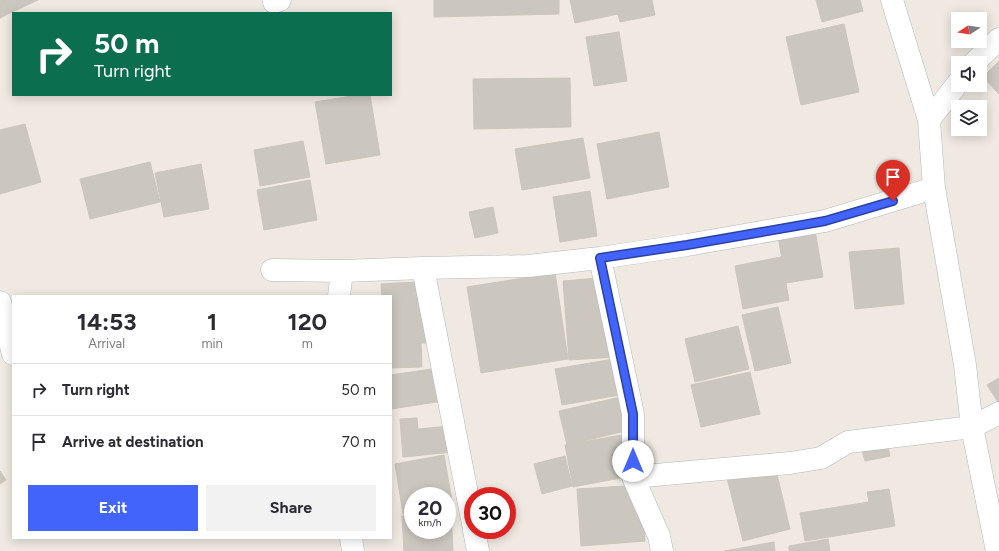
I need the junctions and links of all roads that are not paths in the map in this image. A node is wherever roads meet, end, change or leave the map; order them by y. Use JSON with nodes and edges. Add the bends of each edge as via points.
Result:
{"nodes":[{"id":1,"x":892,"y":0,"type":"edge"},
{"id":2,"x":999,"y":39,"type":"edge"},
{"id":3,"x":981,"y":56,"type":"edge"},
{"id":4,"x":951,"y":92,"type":"edge"},
{"id":5,"x":929,"y":120,"type":"junction"},
{"id":6,"x":934,"y":188,"type":"junction"},
{"id":7,"x":600,"y":258,"type":"junction"},
{"id":8,"x":423,"y":268,"type":"junction"},
{"id":9,"x":272,"y":270,"type":"dead end"},
{"id":10,"x":342,"y":271,"type":"junction"},
{"id":11,"x":339,"y":295,"type":"edge"},
{"id":12,"x":0,"y":302,"type":"edge"},
{"id":13,"x":12,"y":350,"type":"edge"},
{"id":14,"x":999,"y":413,"type":"edge"},
{"id":15,"x":972,"y":426,"type":"junction"},
{"id":16,"x":633,"y":477,"type":"junction"},
{"id":17,"x":466,"y":487,"type":"edge"},
{"id":18,"x":352,"y":539,"type":"edge"},
{"id":19,"x":476,"y":539,"type":"edge"},
{"id":20,"x":353,"y":551,"type":"edge"},
{"id":21,"x":478,"y":551,"type":"edge"},
{"id":22,"x":662,"y":551,"type":"edge"},
{"id":23,"x":997,"y":551,"type":"edge"}],
"edges":[{"from":1,"to":5,"type":"street"},
{"from":2,"to":3,"type":"street"},
{"from":4,"to":5,"type":"street"},
{"from":5,"to":6,"type":"street"},
{"from":6,"to":7,"type":"street","via":[[825,221]]},
{"from":6,"to":15,"type":"street","via":[[965,365]]},
{"from":7,"to":8,"type":"street","via":[[528,266]]},
{"from":7,"to":16,"type":"street","via":[[633,414]]},
{"from":8,"to":10,"type":"street"},
{"from":8,"to":17,"type":"street"},
{"from":9,"to":10,"type":"street"},
{"from":10,"to":11,"type":"street"},
{"from":12,"to":13,"type":"street"},
{"from":14,"to":15,"type":"street"},
{"from":15,"to":16,"type":"street","via":[[848,442],[821,458],[790,463]]},
{"from":15,"to":23,"type":"street"},
{"from":16,"to":22,"type":"street","via":[[659,536]]},
{"from":18,"to":20,"type":"street"},
{"from":19,"to":21,"type":"street"}]}
